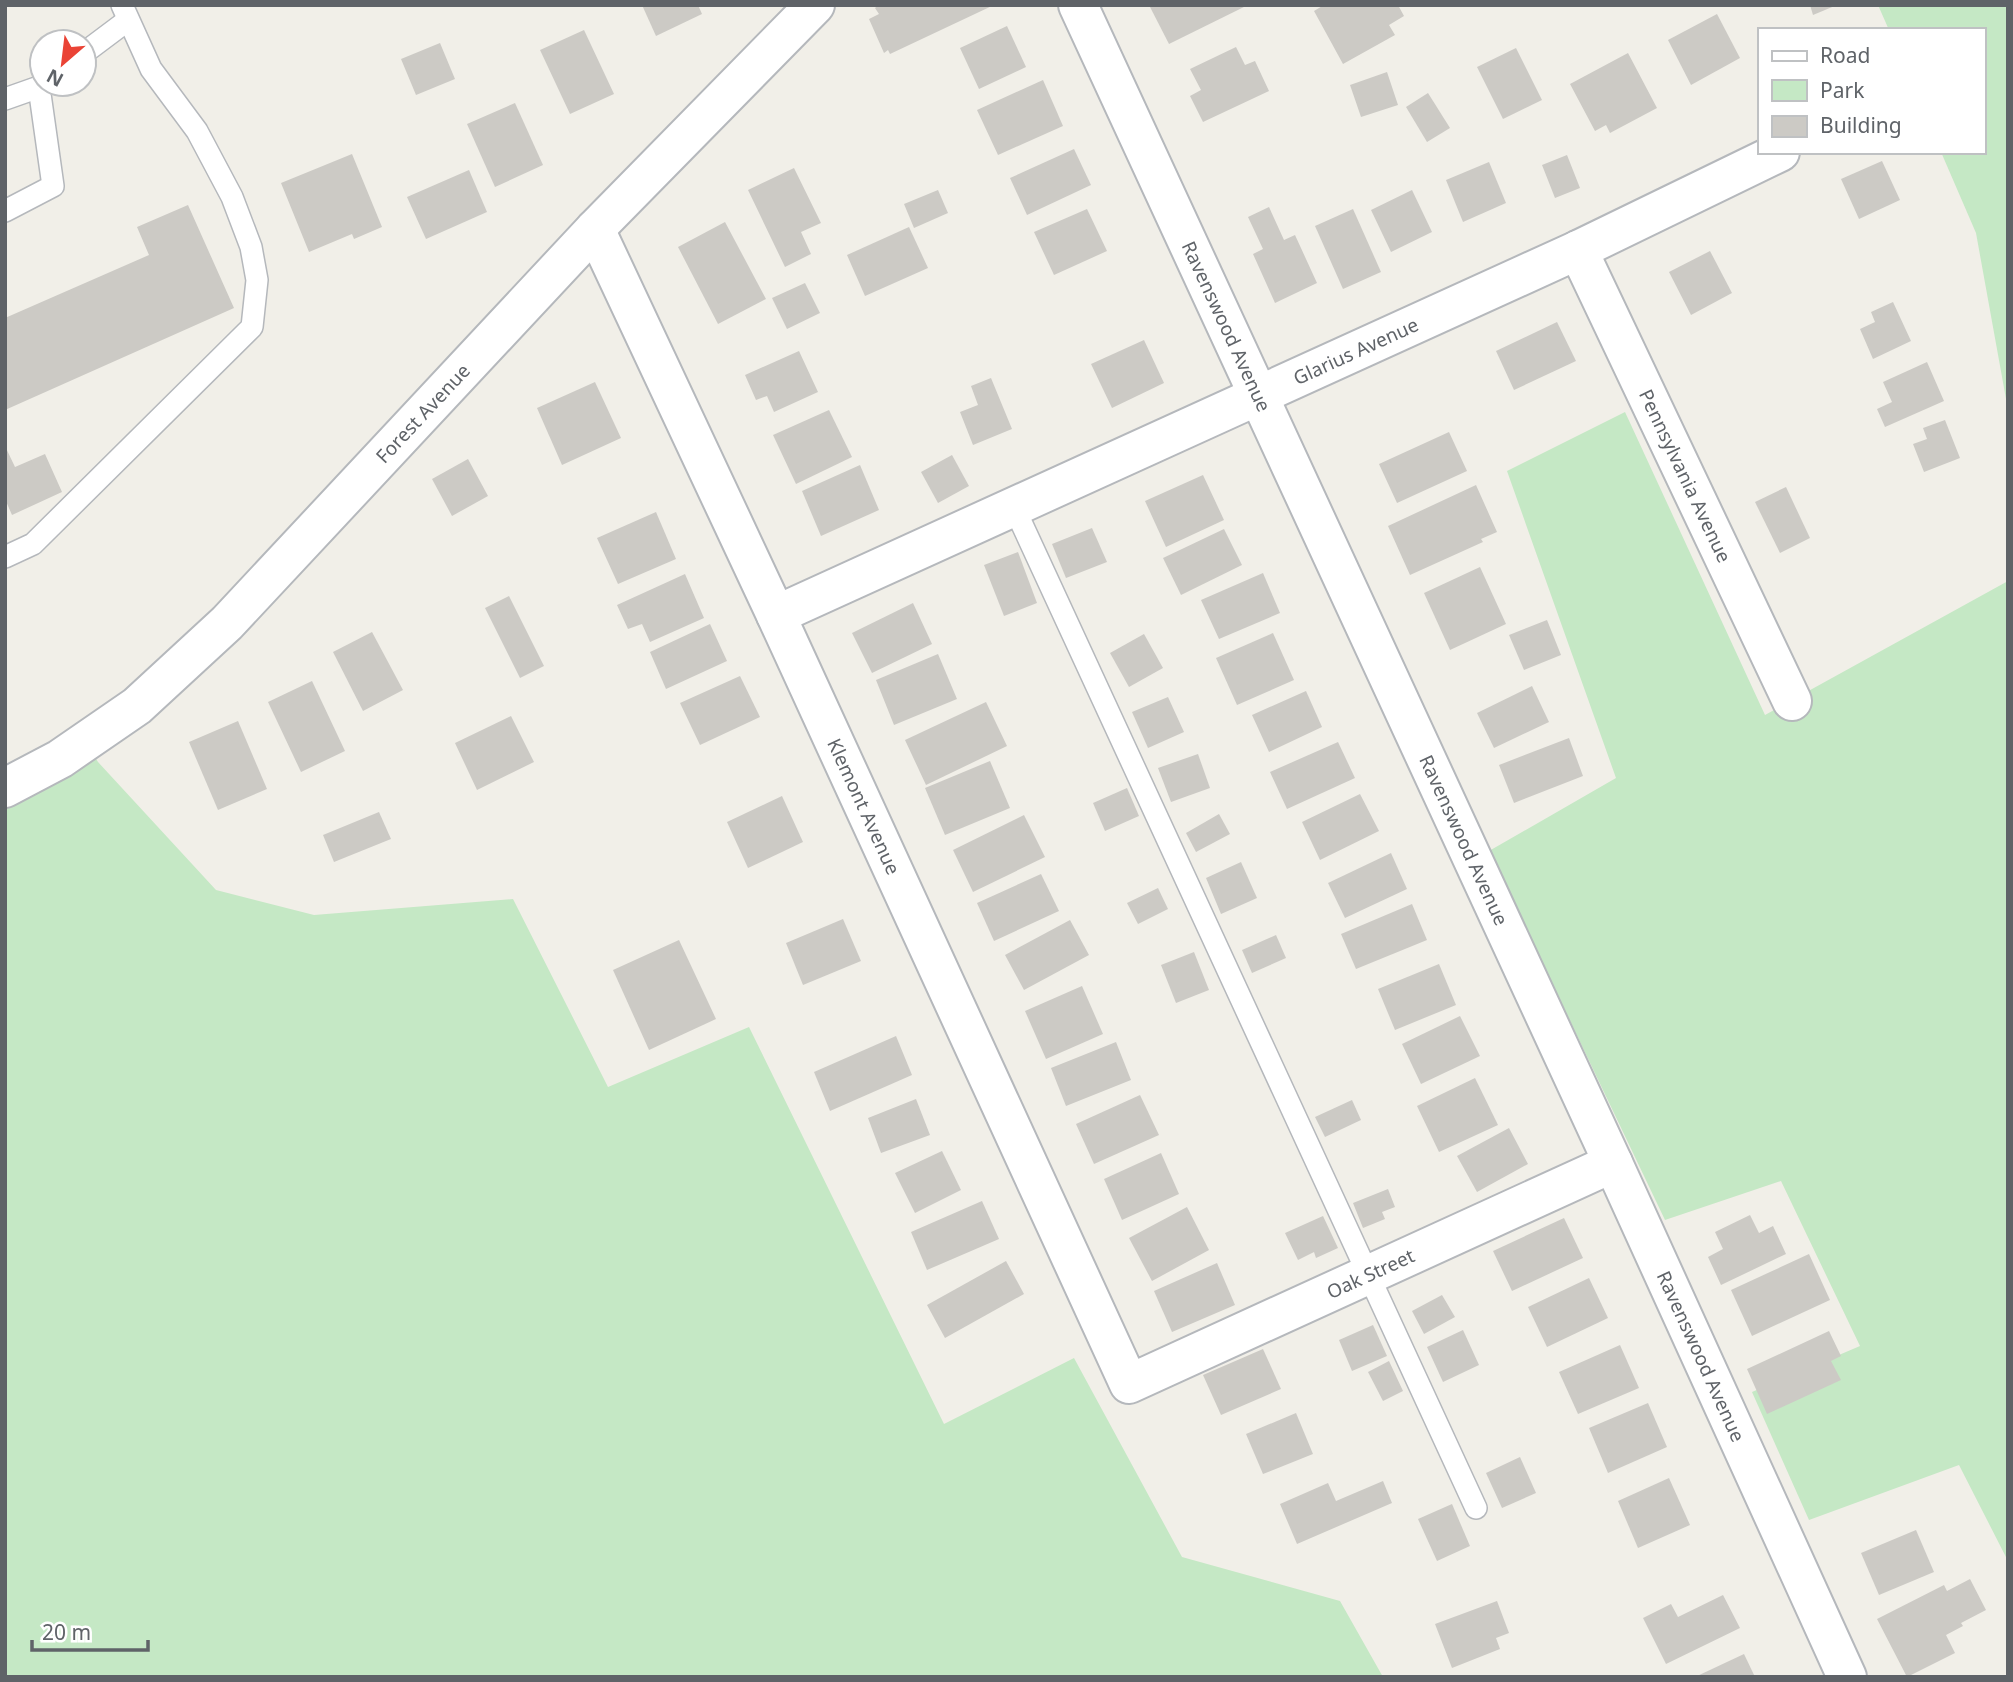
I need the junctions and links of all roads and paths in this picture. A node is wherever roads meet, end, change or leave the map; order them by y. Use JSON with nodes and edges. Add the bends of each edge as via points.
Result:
{"nodes":[{"id":1,"x":815,"y":5,"type":"edge"},
{"id":2,"x":1078,"y":5,"type":"edge"},
{"id":3,"x":125,"y":12,"type":"edge"},
{"id":4,"x":98,"y":39,"type":"edge"},
{"id":5,"x":28,"y":91,"type":"edge"},
{"id":6,"x":42,"y":98,"type":"edge"},
{"id":7,"x":5,"y":99,"type":"edge"},
{"id":8,"x":1776,"y":154,"type":"edge"},
{"id":9,"x":5,"y":211,"type":"edge"},
{"id":10,"x":594,"y":229,"type":"junction"},
{"id":11,"x":1578,"y":250,"type":"junction"},
{"id":12,"x":1258,"y":397,"type":"junction"},
{"id":13,"x":1014,"y":507,"type":"junction"},
{"id":14,"x":5,"y":557,"type":"edge"},
{"id":15,"x":776,"y":615,"type":"junction"},
{"id":16,"x":1792,"y":701,"type":"dead end"},
{"id":17,"x":5,"y":788,"type":"edge"},
{"id":18,"x":1613,"y":1163,"type":"junction"},
{"id":19,"x":1368,"y":1275,"type":"junction"},
{"id":20,"x":1129,"y":1384,"type":"joint"},
{"id":21,"x":1476,"y":1508,"type":"dead end"},
{"id":22,"x":1847,"y":1677,"type":"edge"}],
"edges":[{"from":1,"to":10,"type":"street","name":"Forest Avenue"},
{"from":2,"to":12,"type":"street","name":"Ravenswood Avenue"},
{"from":3,"to":4,"type":"lane"},
{"from":3,"to":14,"type":"lane","via":[[151,69],[197,131],[232,197],[251,247],[257,280],[252,327],[33,544]]},
{"from":5,"to":7,"type":"lane"},
{"from":6,"to":9,"type":"lane","via":[[53,186]]},
{"from":8,"to":11,"type":"street","name":"Glarius Avenue"},
{"from":10,"to":15,"type":"street","name":"Klemont Avenue"},
{"from":10,"to":17,"type":"street","name":"Forest Avenue","via":[[227,623],[137,706],[60,759]]},
{"from":11,"to":12,"type":"street","name":"Glarius Avenue"},
{"from":11,"to":16,"type":"street","name":"Pennsylvania Avenue"},
{"from":12,"to":13,"type":"street","name":"Glarius Avenue"},
{"from":12,"to":18,"type":"street","name":"Ravenswood Avenue"},
{"from":13,"to":15,"type":"street","name":"Glarius Avenue"},
{"from":13,"to":19,"type":"lane"},
{"from":15,"to":20,"type":"street","name":"Klemont Avenue"},
{"from":18,"to":19,"type":"street","name":"Oak Street"},
{"from":18,"to":22,"type":"street","name":"Ravenswood Avenue"},
{"from":19,"to":20,"type":"street","name":"Oak Street"},
{"from":19,"to":21,"type":"lane"}]}
